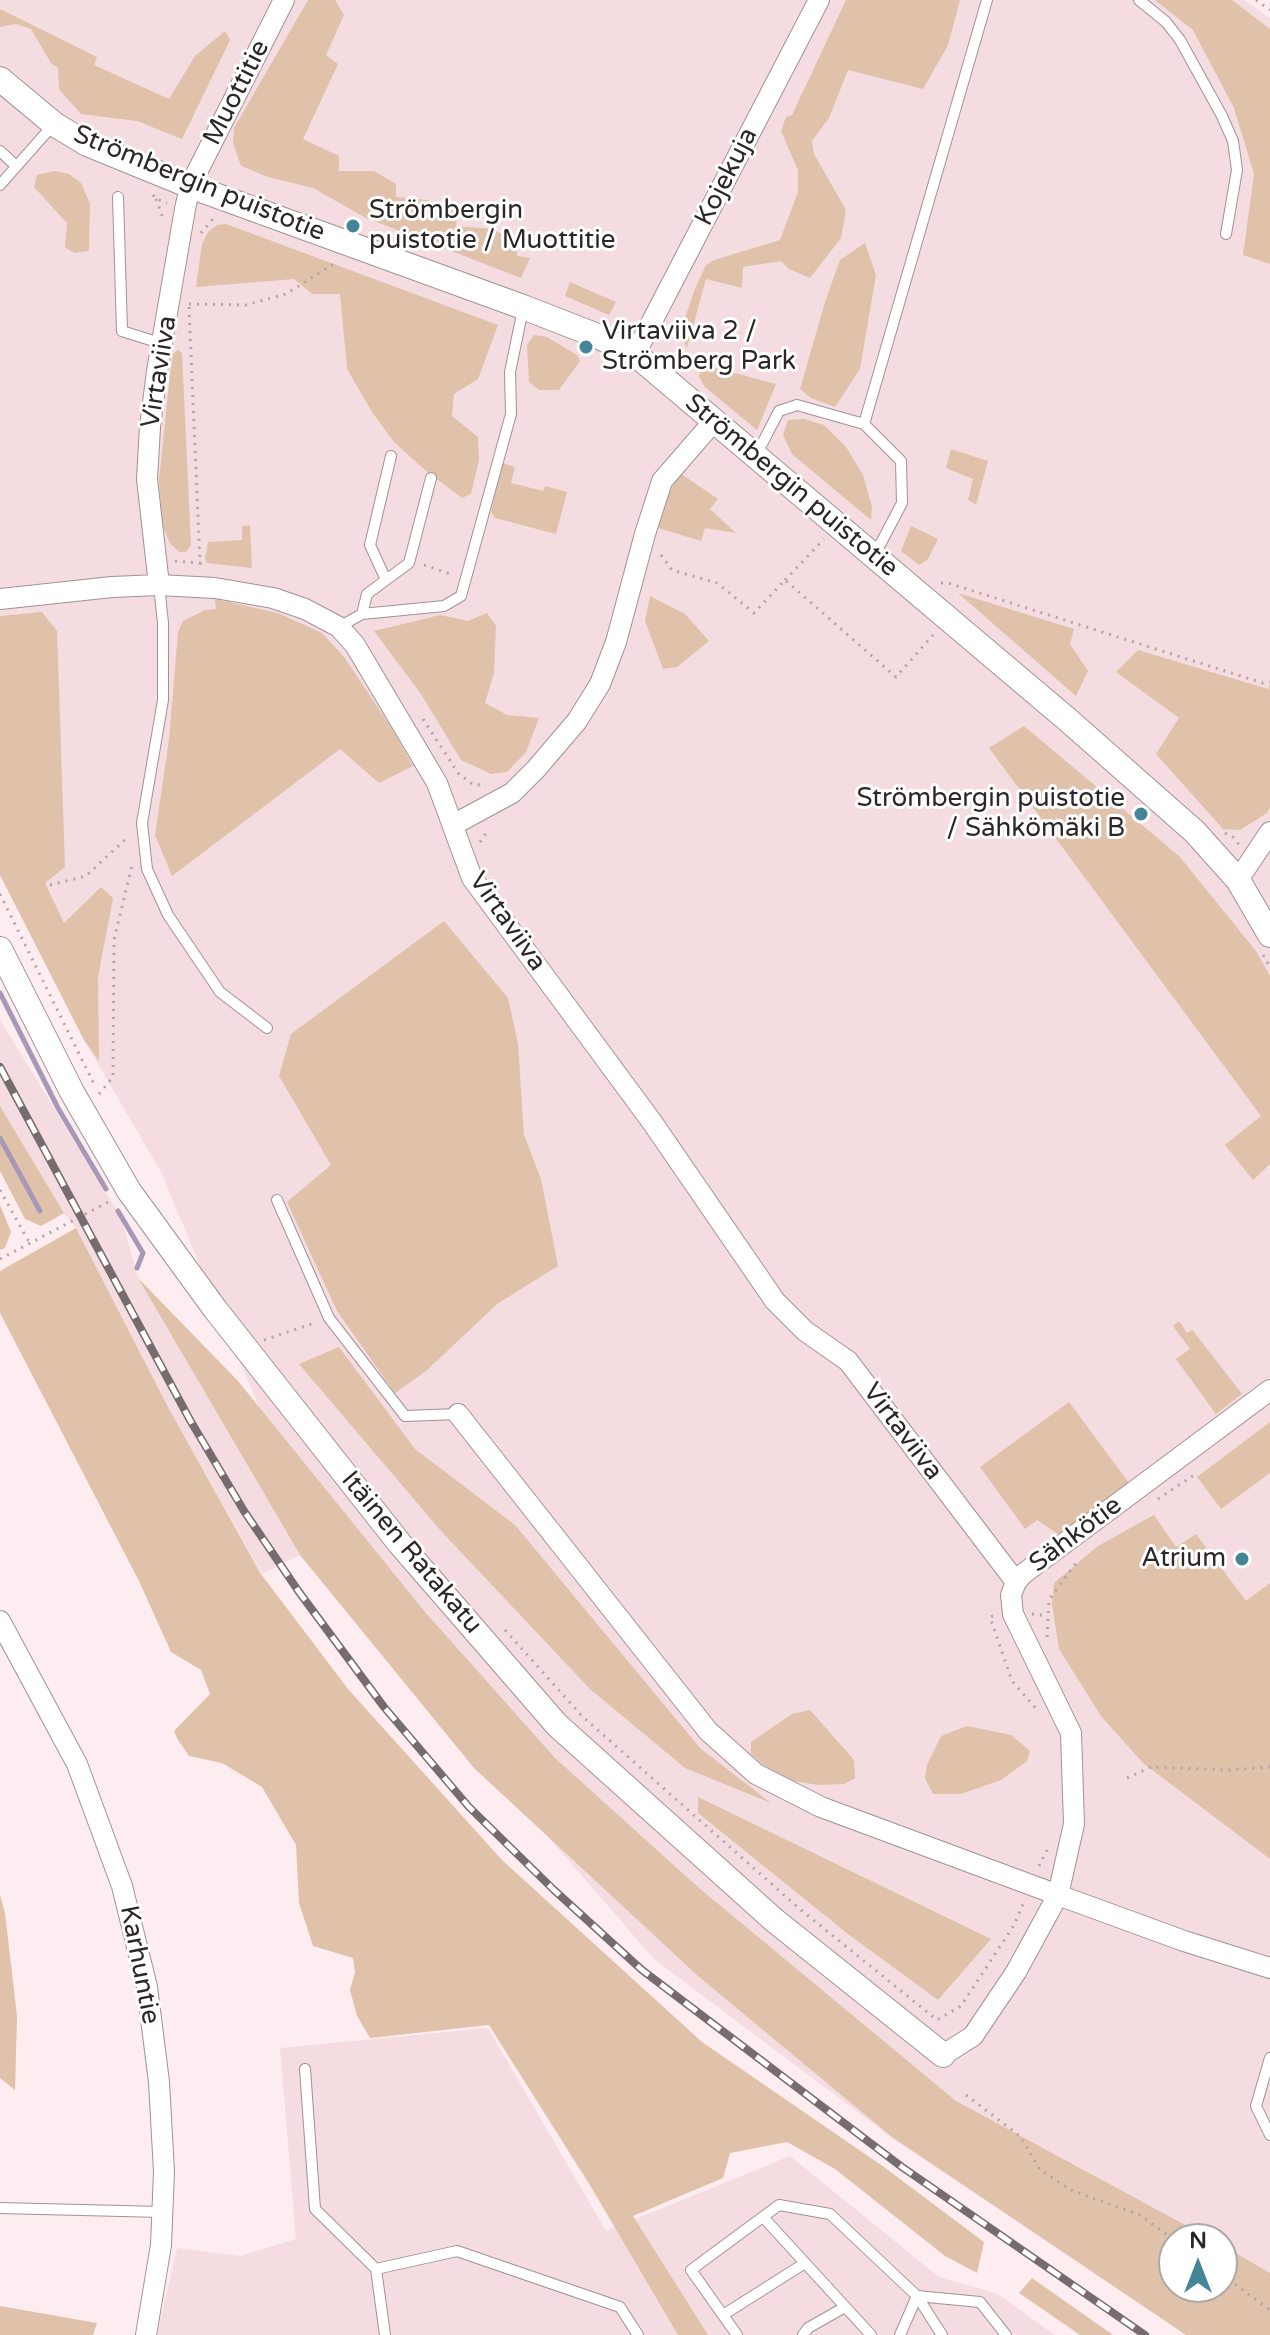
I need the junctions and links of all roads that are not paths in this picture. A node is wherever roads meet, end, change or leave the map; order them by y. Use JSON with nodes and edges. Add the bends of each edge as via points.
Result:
{"nodes":[{"id":1,"x":284,"y":0,"type":"edge"},
{"id":2,"x":819,"y":0,"type":"edge"},
{"id":3,"x":987,"y":0,"type":"edge"},
{"id":4,"x":1139,"y":0,"type":"edge"},
{"id":5,"x":0,"y":79,"type":"edge"},
{"id":6,"x":54,"y":124,"type":"junction"},
{"id":7,"x":0,"y":151,"type":"edge"},
{"id":8,"x":16,"y":166,"type":"junction"},
{"id":9,"x":0,"y":185,"type":"edge"},
{"id":10,"x":190,"y":186,"type":"junction"},
{"id":11,"x":118,"y":197,"type":"dead end"},
{"id":12,"x":1226,"y":234,"type":"dead end"},
{"id":13,"x":523,"y":307,"type":"junction"},
{"id":14,"x":163,"y":344,"type":"junction"},
{"id":15,"x":635,"y":354,"type":"junction"},
{"id":16,"x":714,"y":421,"type":"junction"},
{"id":17,"x":864,"y":424,"type":"junction"},
{"id":18,"x":754,"y":455,"type":"junction"},
{"id":19,"x":391,"y":456,"type":"dead end"},
{"id":20,"x":431,"y":478,"type":"dead end"},
{"id":21,"x":872,"y":555,"type":"junction"},
{"id":22,"x":386,"y":580,"type":"junction"},
{"id":23,"x":159,"y":585,"type":"junction"},
{"id":24,"x":0,"y":599,"type":"edge"},
{"id":25,"x":362,"y":614,"type":"junction"},
{"id":26,"x":339,"y":627,"type":"junction"},
{"id":27,"x":453,"y":825,"type":"junction"},
{"id":28,"x":1270,"y":832,"type":"edge"},
{"id":29,"x":1238,"y":880,"type":"junction"},
{"id":30,"x":1270,"y":935,"type":"edge"},
{"id":31,"x":0,"y":949,"type":"edge"},
{"id":32,"x":267,"y":1028,"type":"dead end"},
{"id":33,"x":277,"y":1200,"type":"dead end"},
{"id":34,"x":1270,"y":1390,"type":"edge"},
{"id":35,"x":458,"y":1414,"type":"joint"},
{"id":36,"x":1016,"y":1582,"type":"junction"},
{"id":37,"x":0,"y":1621,"type":"edge"},
{"id":38,"x":1058,"y":1895,"type":"junction"},
{"id":39,"x":1270,"y":1968,"type":"edge"},
{"id":40,"x":943,"y":2055,"type":"joint"},
{"id":41,"x":1270,"y":2058,"type":"edge"},
{"id":42,"x":305,"y":2069,"type":"dead end"},
{"id":43,"x":1270,"y":2135,"type":"edge"},
{"id":44,"x":0,"y":2208,"type":"edge"},
{"id":45,"x":162,"y":2212,"type":"junction"},
{"id":46,"x":763,"y":2217,"type":"junction"},
{"id":47,"x":805,"y":2263,"type":"junction"},
{"id":48,"x":376,"y":2269,"type":"junction"},
{"id":49,"x":917,"y":2296,"type":"junction"},
{"id":50,"x":845,"y":2307,"type":"junction"},
{"id":51,"x":723,"y":2315,"type":"junction"},
{"id":52,"x":146,"y":2335,"type":"edge"},
{"id":53,"x":385,"y":2335,"type":"edge"},
{"id":54,"x":638,"y":2335,"type":"edge"},
{"id":55,"x":737,"y":2335,"type":"edge"},
{"id":56,"x":803,"y":2335,"type":"edge"},
{"id":57,"x":871,"y":2335,"type":"edge"},
{"id":58,"x":900,"y":2335,"type":"edge"},
{"id":59,"x":942,"y":2335,"type":"edge"},
{"id":60,"x":1006,"y":2335,"type":"edge"}],
"edges":[{"from":1,"to":10,"type":"street","name":"Muottitie"},
{"from":2,"to":15,"type":"street","name":"Kojekuja"},
{"from":3,"to":17,"type":"lane"},
{"from":4,"to":12,"type":"lane","via":[[1180,40],[1233,141],[1237,170]]},
{"from":5,"to":6,"type":"street","name":"Strömbergin puistotie"},
{"from":6,"to":8,"type":"lane"},
{"from":6,"to":10,"type":"street","name":"Strömbergin puistotie","via":[[87,144]]},
{"from":7,"to":8,"type":"lane"},
{"from":8,"to":9,"type":"lane"},
{"from":10,"to":13,"type":"street","name":"Strömbergin puistotie"},
{"from":10,"to":14,"type":"street","name":"Virtaviiva"},
{"from":11,"to":14,"type":"lane","via":[[122,331]]},
{"from":13,"to":15,"type":"street","name":"Strömbergin puistotie"},
{"from":13,"to":25,"type":"lane","via":[[510,372],[511,414],[461,596],[444,606]]},
{"from":14,"to":23,"type":"street","name":"Virtaviiva","via":[[147,479]]},
{"from":15,"to":16,"type":"street","name":"Strömbergin puistotie"},
{"from":16,"to":18,"type":"street","name":"Strömbergin puistotie"},
{"from":16,"to":27,"type":"street","via":[[662,481],[616,642],[600,684],[577,721],[512,793]]},
{"from":17,"to":18,"type":"lane","via":[[797,405],[779,411]]},
{"from":17,"to":21,"type":"lane","via":[[901,461],[902,503]]},
{"from":18,"to":21,"type":"street","name":"Strömbergin puistotie"},
{"from":19,"to":22,"type":"lane","via":[[370,545]]},
{"from":20,"to":22,"type":"lane","via":[[409,563]]},
{"from":21,"to":29,"type":"street","name":"Strömbergin puistotie","via":[[1154,794]]},
{"from":22,"to":25,"type":"lane","via":[[367,594]]},
{"from":23,"to":24,"type":"street"},
{"from":23,"to":26,"type":"street","name":"Virtaviiva","via":[[273,598]]},
{"from":23,"to":32,"type":"lane","via":[[163,700],[142,823],[147,869],[168,915],[220,992]]},
{"from":25,"to":26,"type":"lane"},
{"from":26,"to":27,"type":"street","name":"Virtaviiva","via":[[420,751]]},
{"from":27,"to":36,"type":"street","name":"Virtaviiva","via":[[472,878],[652,1122],[775,1301],[805,1331],[848,1361]]},
{"from":28,"to":29,"type":"street"},
{"from":29,"to":30,"type":"street","name":"Strömbergin puistotie"},
{"from":31,"to":40,"type":"street","name":"Itäinen Ratakatu","via":[[129,1191],[400,1544],[557,1725],[774,1920]]},
{"from":33,"to":35,"type":"lane","via":[[329,1318],[405,1416]]},
{"from":34,"to":36,"type":"street","name":"Sähkötie"},
{"from":35,"to":38,"type":"street","via":[[708,1731],[756,1774],[821,1807]]},
{"from":36,"to":38,"type":"street","name":"Sähkötie","via":[[1013,1614],[1071,1733],[1074,1824]]},
{"from":37,"to":45,"type":"street","name":"Karhuntie","via":[[77,1764],[122,1886],[147,1987],[159,2082]]},
{"from":38,"to":39,"type":"street"},
{"from":38,"to":40,"type":"street","via":[[973,2036]]},
{"from":41,"to":43,"type":"lane","via":[[1256,2106]]},
{"from":42,"to":48,"type":"lane","via":[[315,2209]]},
{"from":44,"to":45,"type":"lane"},
{"from":45,"to":52,"type":"street","name":"Karhuntie"},
{"from":46,"to":47,"type":"lane"},
{"from":46,"to":49,"type":"lane","via":[[779,2205],[830,2214]]},
{"from":46,"to":51,"type":"lane","via":[[691,2270]]},
{"from":47,"to":50,"type":"lane"},
{"from":47,"to":51,"type":"lane"},
{"from":48,"to":53,"type":"lane"},
{"from":48,"to":54,"type":"lane","via":[[457,2251],[620,2307]]},
{"from":49,"to":58,"type":"lane"},
{"from":49,"to":59,"type":"lane"},
{"from":49,"to":60,"type":"lane","via":[[980,2302]]},
{"from":50,"to":56,"type":"lane"},
{"from":50,"to":57,"type":"lane"},
{"from":51,"to":55,"type":"lane"}]}
